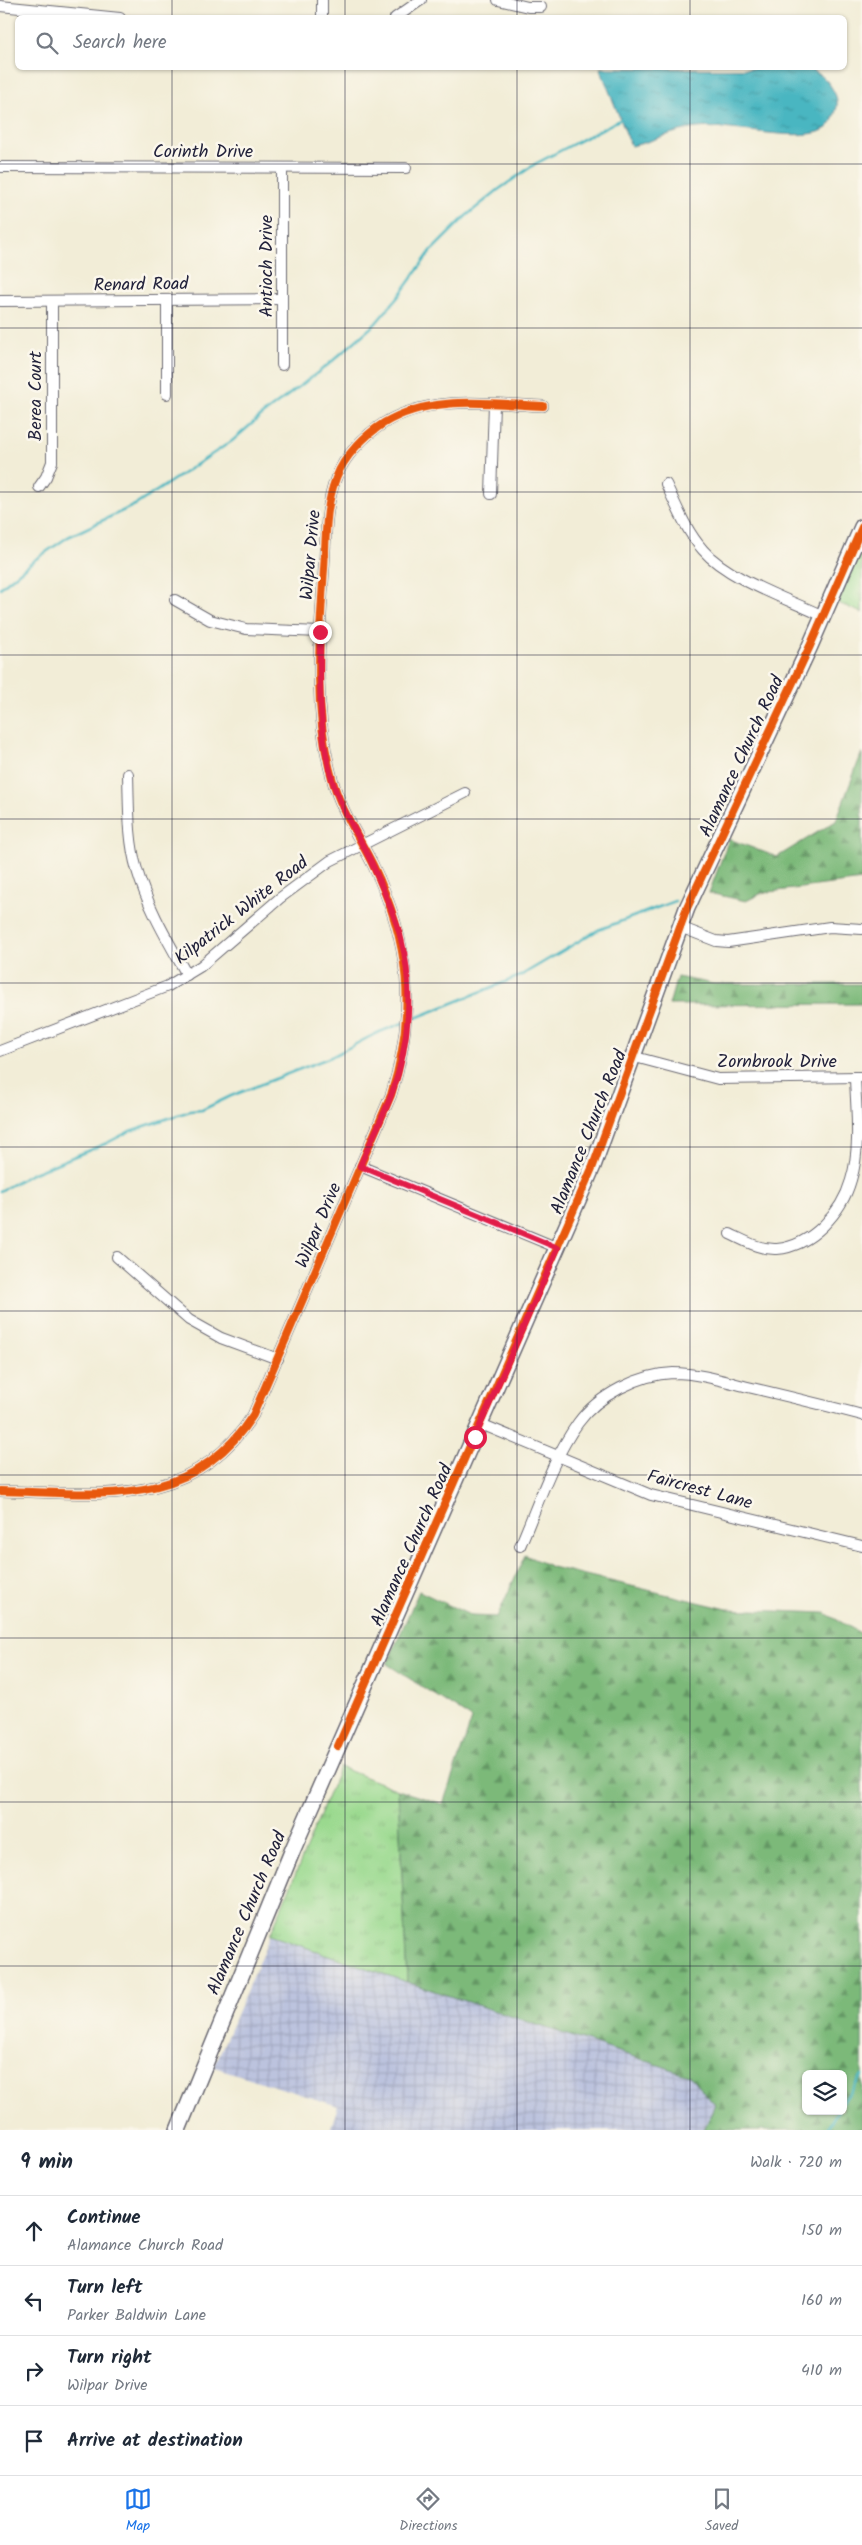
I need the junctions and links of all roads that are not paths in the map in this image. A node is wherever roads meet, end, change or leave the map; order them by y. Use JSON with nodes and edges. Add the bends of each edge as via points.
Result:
{"nodes":[{"id":1,"x":322,"y":0,"type":"edge"},
{"id":2,"x":421,"y":0,"type":"edge"},
{"id":3,"x":498,"y":0,"type":"edge"},
{"id":4,"x":18,"y":3,"type":"edge"},
{"id":5,"x":0,"y":6,"type":"edge"},
{"id":6,"x":541,"y":6,"type":"dead end"},
{"id":7,"x":100,"y":15,"type":"edge"},
{"id":8,"x":322,"y":15,"type":"edge"},
{"id":9,"x":399,"y":15,"type":"edge"},
{"id":10,"x":0,"y":167,"type":"edge"},
{"id":11,"x":282,"y":168,"type":"junction"},
{"id":12,"x":406,"y":168,"type":"dead end"},
{"id":13,"x":282,"y":299,"type":"junction"},
{"id":14,"x":167,"y":300,"type":"junction"},
{"id":15,"x":0,"y":301,"type":"edge"},
{"id":16,"x":52,"y":302,"type":"junction"},
{"id":17,"x":282,"y":365,"type":"dead end"},
{"id":18,"x":167,"y":394,"type":"dead end"},
{"id":19,"x":494,"y":404,"type":"junction"},
{"id":20,"x":543,"y":406,"type":"dead end"},
{"id":21,"x":666,"y":484,"type":"dead end"},
{"id":22,"x":39,"y":487,"type":"dead end"},
{"id":23,"x":491,"y":494,"type":"dead end"},
{"id":24,"x":862,"y":527,"type":"edge"},
{"id":25,"x":175,"y":600,"type":"dead end"},
{"id":26,"x":823,"y":616,"type":"junction"},
{"id":27,"x":320,"y":632,"type":"junction"},
{"id":28,"x":128,"y":774,"type":"dead end"},
{"id":29,"x":465,"y":794,"type":"dead end"},
{"id":30,"x":361,"y":846,"type":"junction"},
{"id":31,"x":680,"y":927,"type":"junction"},
{"id":32,"x":862,"y":929,"type":"edge"},
{"id":33,"x":187,"y":975,"type":"junction"},
{"id":34,"x":0,"y":1051,"type":"edge"},
{"id":35,"x":634,"y":1057,"type":"junction"},
{"id":36,"x":859,"y":1077,"type":"edge"},
{"id":37,"x":360,"y":1166,"type":"junction"},
{"id":38,"x":730,"y":1234,"type":"dead end"},
{"id":39,"x":558,"y":1248,"type":"junction"},
{"id":40,"x":116,"y":1257,"type":"dead end"},
{"id":41,"x":278,"y":1359,"type":"junction"},
{"id":42,"x":862,"y":1415,"type":"edge"},
{"id":43,"x":481,"y":1424,"type":"junction"},
{"id":44,"x":559,"y":1456,"type":"junction"},
{"id":45,"x":0,"y":1491,"type":"edge"},
{"id":46,"x":520,"y":1546,"type":"dead end"},
{"id":47,"x":862,"y":1546,"type":"edge"},
{"id":48,"x":178,"y":2130,"type":"edge"}],
"edges":[{"from":1,"to":8,"type":"street"},
{"from":2,"to":9,"type":"street"},
{"from":3,"to":6,"type":"street","via":[[528,7]]},
{"from":4,"to":5,"type":"street"},
{"from":4,"to":7,"type":"street"},
{"from":10,"to":11,"type":"street","name":"Corinth Drive"},
{"from":11,"to":12,"type":"street","name":"Corinth Drive"},
{"from":11,"to":13,"type":"street","name":"Antioch Drive"},
{"from":13,"to":14,"type":"street","name":"Renard Road"},
{"from":13,"to":17,"type":"street","name":"Antioch Drive"},
{"from":14,"to":16,"type":"street","name":"Renard Road"},
{"from":14,"to":18,"type":"street"},
{"from":15,"to":16,"type":"street","name":"Renard Road"},
{"from":16,"to":22,"type":"street","name":"Berea Court","via":[[52,462]]},
{"from":19,"to":20,"type":"street","name":"Wilpar Drive"},
{"from":19,"to":23,"type":"street"},
{"from":19,"to":27,"type":"street","name":"Wilpar Drive","via":[[430,404],[385,422],[355,447],[336,477],[327,513]]},
{"from":21,"to":26,"type":"street","via":[[686,526],[702,550],[718,565]]},
{"from":24,"to":26,"type":"main road","name":"Alamance Church Road"},
{"from":25,"to":27,"type":"street","via":[[210,620],[246,629]]},
{"from":26,"to":31,"type":"main road","name":"Alamance Church Road"},
{"from":27,"to":30,"type":"street","name":"Wilpar Drive","via":[[320,714],[324,747],[332,782]]},
{"from":28,"to":33,"type":"street","via":[[131,842],[136,868],[152,911]]},
{"from":29,"to":30,"type":"street","name":"Kilpatrick White Road"},
{"from":30,"to":33,"type":"street","name":"Kilpatrick White Road","via":[[330,861],[304,879]]},
{"from":30,"to":37,"type":"street","name":"Wilpar Drive","via":[[373,865],[398,929],[406,966],[408,1003],[397,1077]]},
{"from":31,"to":32,"type":"street","via":[[716,941],[728,942],[830,927]]},
{"from":31,"to":35,"type":"main road","name":"Alamance Church Road"},
{"from":33,"to":34,"type":"street","name":"Kilpatrick White Road","via":[[168,986]]},
{"from":35,"to":36,"type":"street","name":"Zornbrook Drive","via":[[718,1079]]},
{"from":35,"to":39,"type":"main road","name":"Alamance Church Road"},
{"from":36,"to":38,"type":"street","via":[[852,1179],[832,1216],[816,1233],[796,1245],[776,1249],[755,1246]]},
{"from":37,"to":39,"type":"street"},
{"from":37,"to":41,"type":"street","name":"Wilpar Drive"},
{"from":39,"to":43,"type":"main road","name":"Alamance Church Road"},
{"from":40,"to":41,"type":"street","via":[[189,1320],[221,1338]]},
{"from":41,"to":45,"type":"street","name":"Wilpar Drive","via":[[243,1431],[222,1453],[185,1477],[131,1492]]},
{"from":42,"to":44,"type":"street","via":[[706,1377],[659,1374],[620,1388],[600,1402],[579,1422]]},
{"from":43,"to":44,"type":"street","name":"Faircrest Lane"},
{"from":43,"to":48,"type":"main road","name":"Alamance Church Road","via":[[293,1849]]},
{"from":44,"to":46,"type":"street"},
{"from":44,"to":47,"type":"street","name":"Faircrest Lane","via":[[651,1495]]}]}
